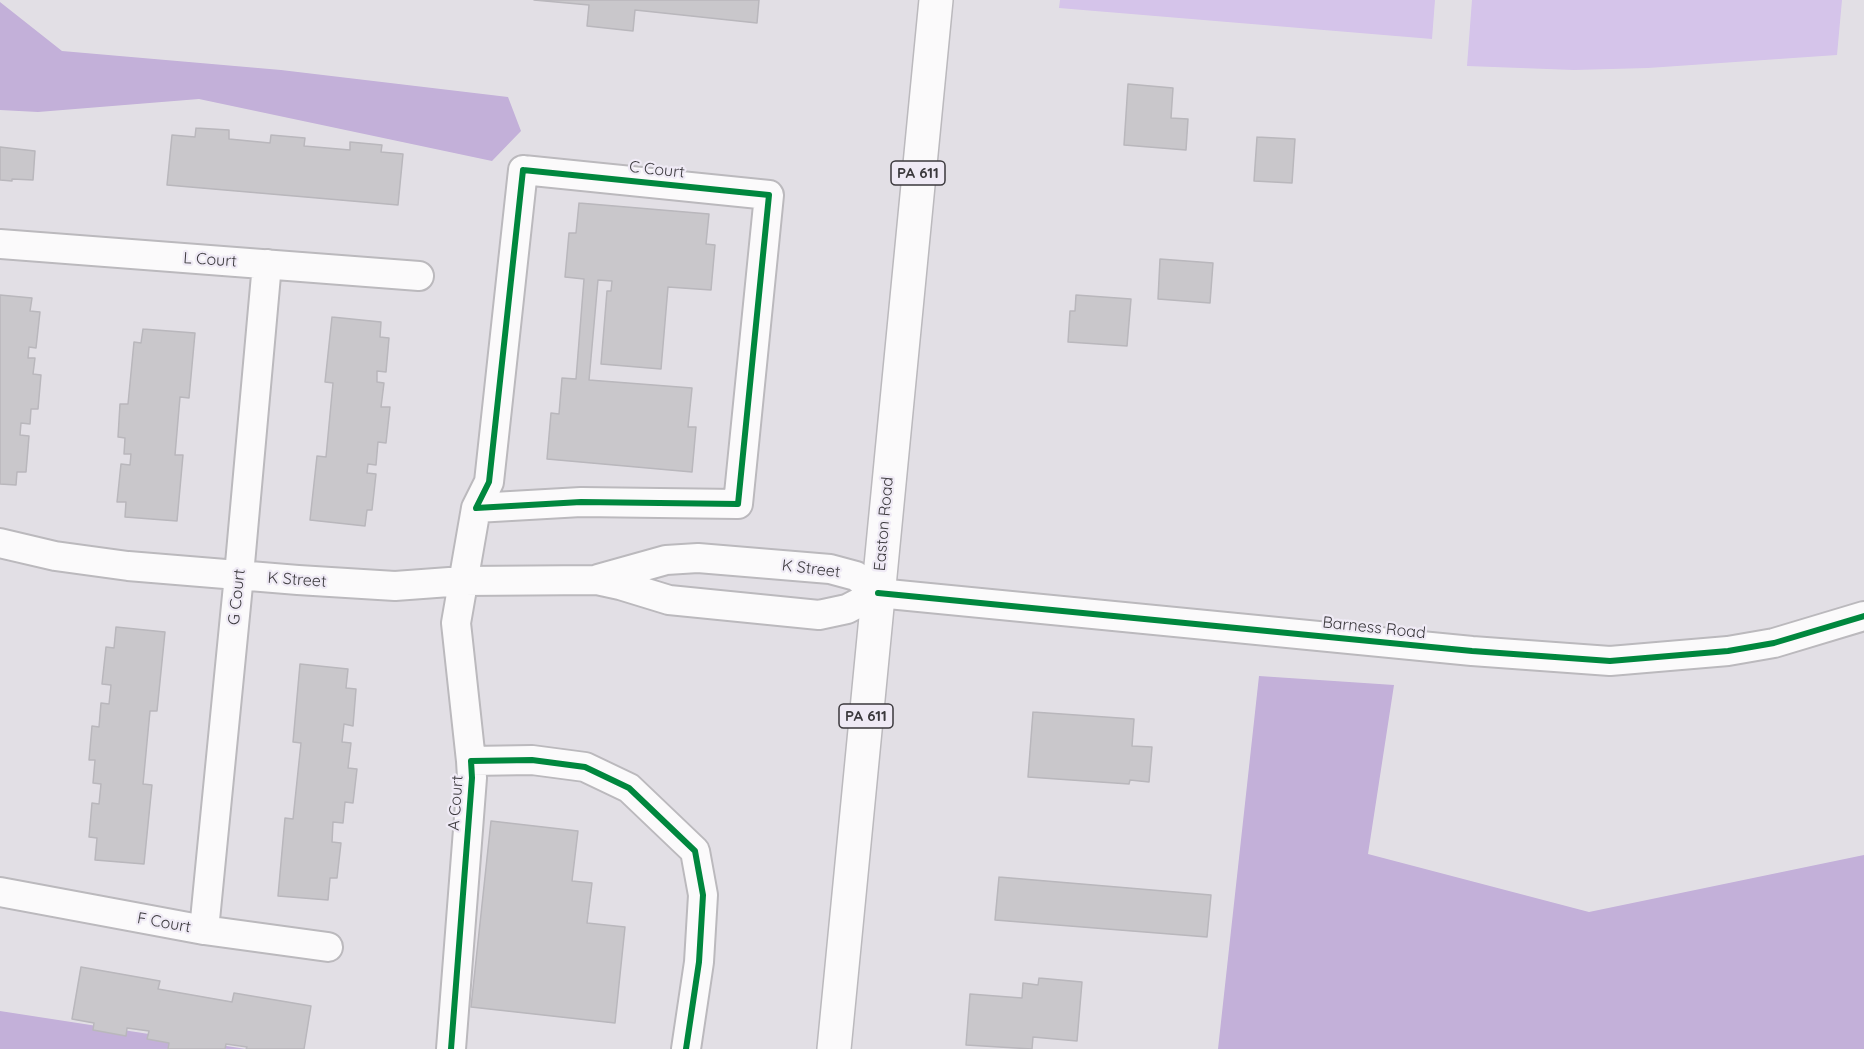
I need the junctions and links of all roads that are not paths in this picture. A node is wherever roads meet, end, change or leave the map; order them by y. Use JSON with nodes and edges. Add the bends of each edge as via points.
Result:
{"nodes":[{"id":1,"x":936,"y":0,"type":"edge"},
{"id":2,"x":0,"y":244,"type":"edge"},
{"id":3,"x":267,"y":264,"type":"junction"},
{"id":4,"x":419,"y":276,"type":"dead end"},
{"id":5,"x":476,"y":508,"type":"junction"},
{"id":6,"x":0,"y":543,"type":"edge"},
{"id":7,"x":239,"y":575,"type":"junction"},
{"id":8,"x":597,"y":580,"type":"junction"},
{"id":9,"x":463,"y":581,"type":"junction"},
{"id":10,"x":878,"y":593,"type":"junction"},
{"id":11,"x":1864,"y":616,"type":"edge"},
{"id":12,"x":471,"y":760,"type":"junction"},
{"id":13,"x":0,"y":892,"type":"edge"},
{"id":14,"x":204,"y":930,"type":"junction"},
{"id":15,"x":328,"y":947,"type":"dead end"},
{"id":16,"x":451,"y":1049,"type":"edge"},
{"id":17,"x":686,"y":1049,"type":"edge"},
{"id":18,"x":834,"y":1049,"type":"edge"}],
"edges":[{"from":1,"to":10,"type":"highway","name":"Easton Road","number":"PA 611"},
{"from":2,"to":3,"type":"street","name":"L Court"},
{"from":3,"to":4,"type":"street","name":"L Court"},
{"from":3,"to":7,"type":"street","name":"G Court"},
{"from":5,"to":5,"type":"street","name":"C Court","via":[[489,482],[523,170],[769,195],[738,504],[581,502]]},
{"from":5,"to":9,"type":"street","name":"C Court"},
{"from":6,"to":7,"type":"street","name":"K Street","via":[[55,556],[128,566]]},
{"from":7,"to":9,"type":"street","name":"K Street","via":[[395,586]]},
{"from":7,"to":14,"type":"street","name":"G Court"},
{"from":8,"to":9,"type":"street","name":"K Street"},
{"from":8,"to":10,"type":"street","name":"K Street","via":[[669,600],[819,615],[847,609]]},
{"from":8,"to":10,"type":"street","name":"K Street","via":[[666,560],[698,558],[830,569],[856,576]]},
{"from":9,"to":12,"type":"street","name":"A Court","via":[[456,623]]},
{"from":10,"to":11,"type":"street","name":"Barness Road","via":[[1610,661],[1774,643]]},
{"from":10,"to":18,"type":"highway","name":"Easton Road","number":"PA 611"},
{"from":12,"to":16,"type":"street","name":"A Court"},
{"from":12,"to":17,"type":"street","name":"A Court","via":[[532,760],[585,767],[628,788],[695,851],[703,895],[699,962]]},
{"from":13,"to":14,"type":"street","name":"F Court"},
{"from":14,"to":15,"type":"street","name":"F Court"}]}
